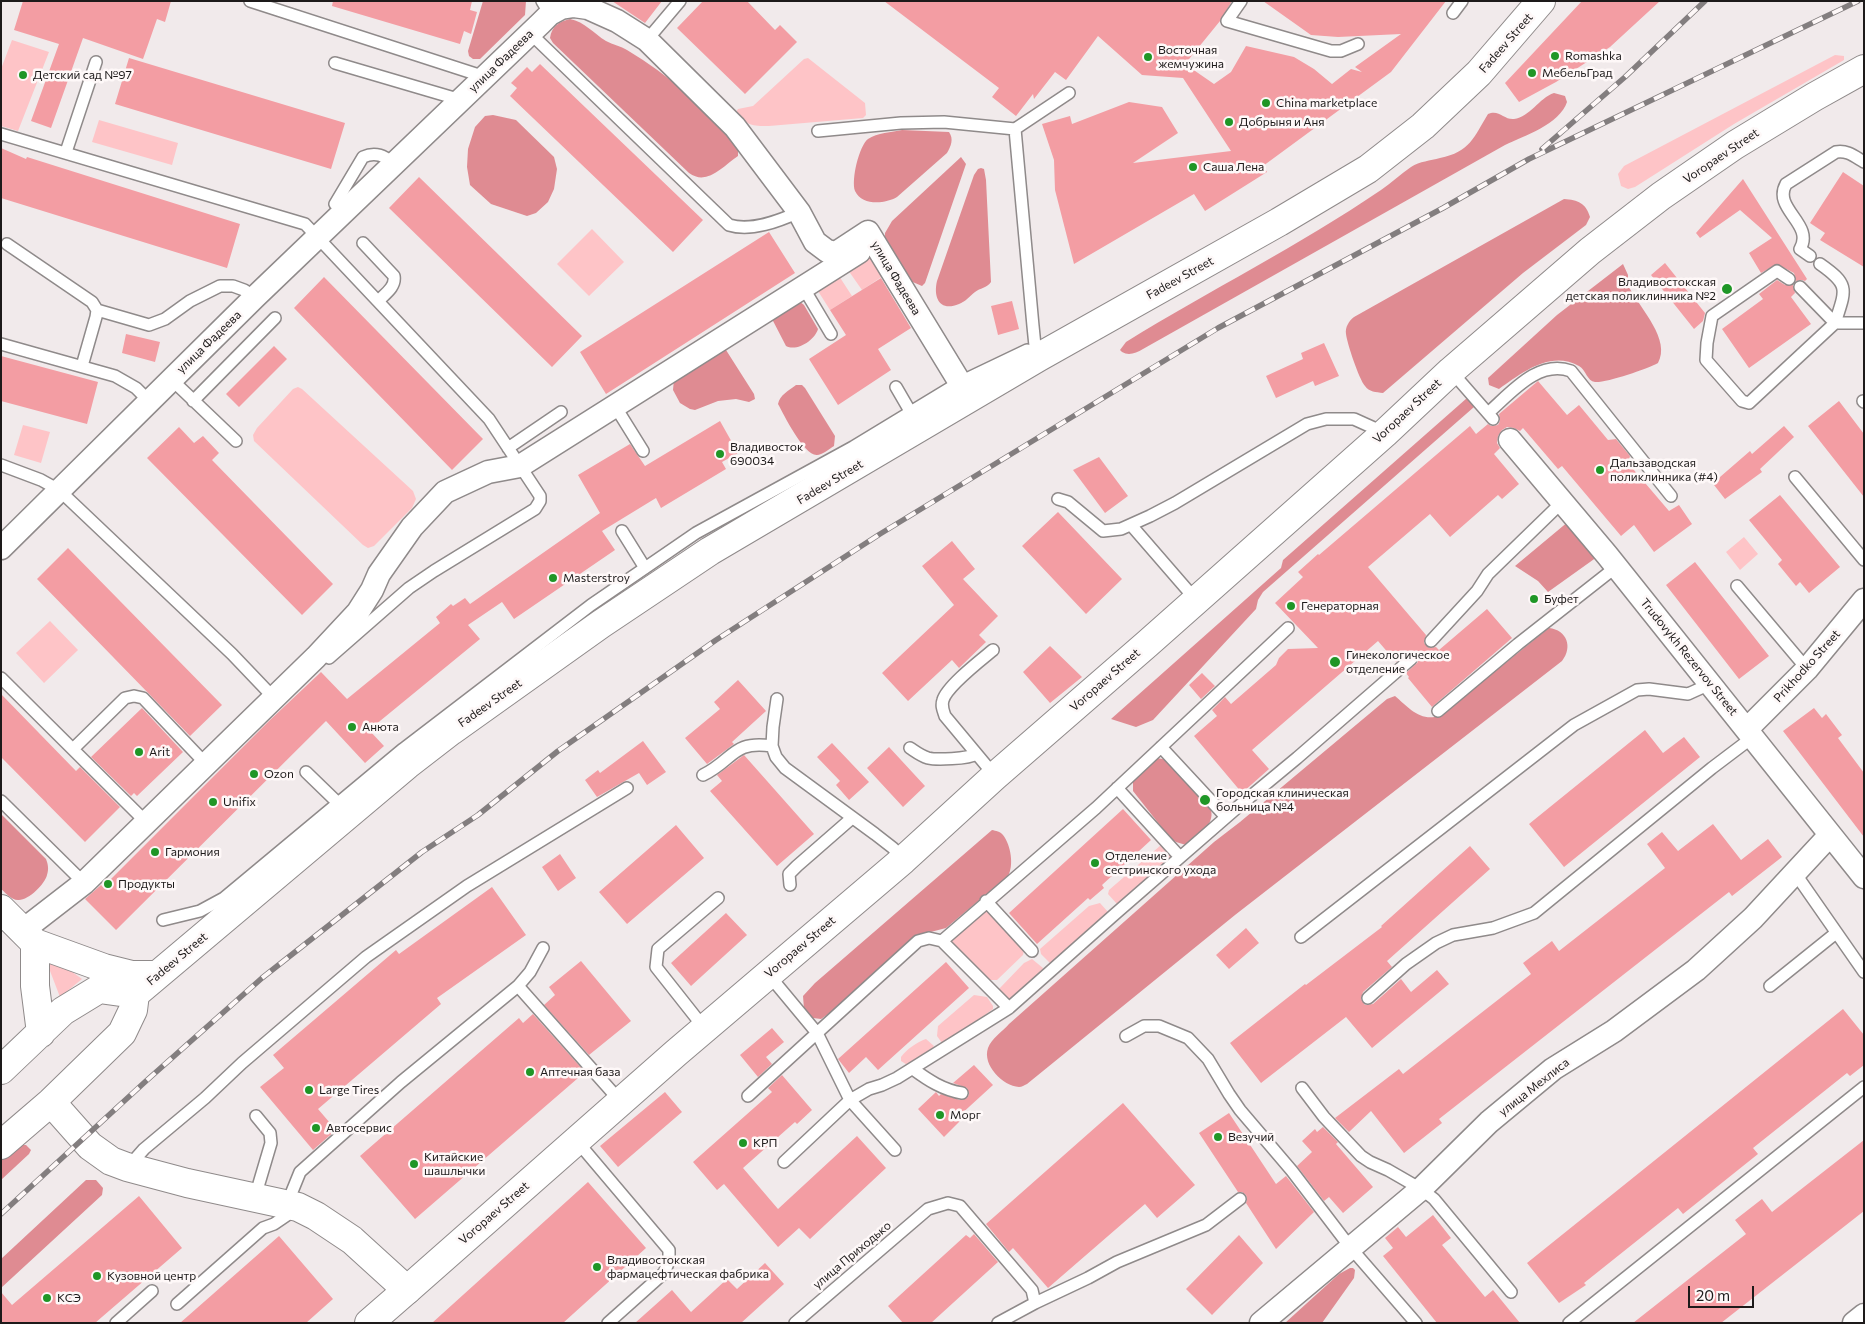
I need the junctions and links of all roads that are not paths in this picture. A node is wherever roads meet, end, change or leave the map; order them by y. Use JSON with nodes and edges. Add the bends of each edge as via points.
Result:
{"nodes":[{"id":1,"x":250,"y":1,"type":"edge"},
{"id":2,"x":680,"y":1,"type":"edge"},
{"id":3,"x":1241,"y":1,"type":"edge"},
{"id":4,"x":1462,"y":1,"type":"edge"},
{"id":5,"x":1541,"y":1,"type":"edge"},
{"id":6,"x":546,"y":8,"type":"edge"},
{"id":7,"x":1453,"y":13,"type":"dead end"},
{"id":8,"x":530,"y":33,"type":"junction"},
{"id":9,"x":647,"y":40,"type":"junction"},
{"id":10,"x":1358,"y":44,"type":"dead end"},
{"id":11,"x":96,"y":62,"type":"dead end"},
{"id":12,"x":335,"y":62,"type":"dead end"},
{"id":13,"x":1864,"y":70,"type":"edge"},
{"id":14,"x":485,"y":76,"type":"junction"},
{"id":15,"x":1069,"y":93,"type":"dead end"},
{"id":16,"x":461,"y":100,"type":"junction"},
{"id":17,"x":1015,"y":129,"type":"junction"},
{"id":18,"x":818,"y":131,"type":"dead end"},
{"id":19,"x":1,"y":134,"type":"edge"},
{"id":20,"x":66,"y":152,"type":"junction"},
{"id":21,"x":1864,"y":162,"type":"edge"},
{"id":22,"x":395,"y":164,"type":"junction"},
{"id":23,"x":335,"y":204,"type":"dead end"},
{"id":24,"x":799,"y":212,"type":"junction"},
{"id":25,"x":318,"y":237,"type":"junction"},
{"id":26,"x":874,"y":242,"type":"junction"},
{"id":27,"x":363,"y":243,"type":"dead end"},
{"id":28,"x":7,"y":244,"type":"dead end"},
{"id":29,"x":1810,"y":256,"type":"dead end"},
{"id":30,"x":1820,"y":264,"type":"dead end"},
{"id":31,"x":1789,"y":279,"type":"dead end"},
{"id":32,"x":803,"y":287,"type":"junction"},
{"id":33,"x":1800,"y":287,"type":"dead end"},
{"id":34,"x":255,"y":298,"type":"junction"},
{"id":35,"x":378,"y":301,"type":"junction"},
{"id":36,"x":97,"y":310,"type":"junction"},
{"id":37,"x":275,"y":318,"type":"dead end"},
{"id":38,"x":1835,"y":323,"type":"junction"},
{"id":39,"x":1864,"y":323,"type":"edge"},
{"id":40,"x":831,"y":334,"type":"dead end"},
{"id":41,"x":1,"y":344,"type":"edge"},
{"id":42,"x":1037,"y":352,"type":"junction"},
{"id":43,"x":82,"y":366,"type":"junction"},
{"id":44,"x":1451,"y":371,"type":"junction"},
{"id":45,"x":171,"y":379,"type":"junction"},
{"id":46,"x":896,"y":387,"type":"dead end"},
{"id":47,"x":964,"y":390,"type":"junction"},
{"id":48,"x":148,"y":401,"type":"junction"},
{"id":49,"x":193,"y":401,"type":"junction"},
{"id":50,"x":615,"y":406,"type":"junction"},
{"id":51,"x":562,"y":412,"type":"dead end"},
{"id":52,"x":916,"y":420,"type":"junction"},
{"id":53,"x":1385,"y":433,"type":"junction"},
{"id":54,"x":1510,"y":440,"type":"dead end"},
{"id":55,"x":236,"y":441,"type":"dead end"},
{"id":56,"x":644,"y":451,"type":"dead end"},
{"id":57,"x":514,"y":457,"type":"junction"},
{"id":58,"x":1,"y":465,"type":"edge"},
{"id":59,"x":1795,"y":477,"type":"dead end"},
{"id":60,"x":60,"y":490,"type":"junction"},
{"id":61,"x":1672,"y":496,"type":"dead end"},
{"id":62,"x":1058,"y":499,"type":"dead end"},
{"id":63,"x":1564,"y":503,"type":"junction"},
{"id":64,"x":1130,"y":525,"type":"junction"},
{"id":65,"x":622,"y":532,"type":"dead end"},
{"id":66,"x":1,"y":548,"type":"edge"},
{"id":67,"x":1864,"y":560,"type":"edge"},
{"id":68,"x":1616,"y":567,"type":"junction"},
{"id":69,"x":645,"y":568,"type":"junction"},
{"id":70,"x":1737,"y":586,"type":"dead end"},
{"id":71,"x":1196,"y":600,"type":"junction"},
{"id":72,"x":1864,"y":600,"type":"edge"},
{"id":73,"x":1288,"y":628,"type":"dead end"},
{"id":74,"x":1431,"y":641,"type":"dead end"},
{"id":75,"x":993,"y":650,"type":"dead end"},
{"id":76,"x":316,"y":657,"type":"junction"},
{"id":77,"x":1411,"y":658,"type":"dead end"},
{"id":78,"x":1807,"y":669,"type":"junction"},
{"id":79,"x":1,"y":678,"type":"edge"},
{"id":80,"x":1710,"y":684,"type":"junction"},
{"id":81,"x":274,"y":698,"type":"junction"},
{"id":82,"x":777,"y":699,"type":"dead end"},
{"id":83,"x":1438,"y":711,"type":"dead end"},
{"id":84,"x":1750,"y":733,"type":"junction"},
{"id":85,"x":772,"y":746,"type":"junction"},
{"id":86,"x":1162,"y":747,"type":"junction"},
{"id":87,"x":910,"y":748,"type":"dead end"},
{"id":88,"x":73,"y":749,"type":"junction"},
{"id":89,"x":976,"y":754,"type":"junction"},
{"id":90,"x":206,"y":764,"type":"junction"},
{"id":91,"x":306,"y":772,"type":"dead end"},
{"id":92,"x":703,"y":775,"type":"dead end"},
{"id":93,"x":995,"y":776,"type":"junction"},
{"id":94,"x":627,"y":788,"type":"dead end"},
{"id":95,"x":1117,"y":788,"type":"junction"},
{"id":96,"x":1,"y":801,"type":"edge"},
{"id":97,"x":338,"y":803,"type":"junction"},
{"id":98,"x":1226,"y":817,"type":"junction"},
{"id":99,"x":852,"y":818,"type":"junction"},
{"id":100,"x":146,"y":822,"type":"junction"},
{"id":101,"x":1830,"y":835,"type":"junction"},
{"id":102,"x":1180,"y":857,"type":"junction"},
{"id":103,"x":903,"y":860,"type":"junction"},
{"id":104,"x":1795,"y":873,"type":"junction"},
{"id":105,"x":1864,"y":877,"type":"edge"},
{"id":106,"x":84,"y":883,"type":"junction"},
{"id":107,"x":790,"y":885,"type":"dead end"},
{"id":108,"x":718,"y":898,"type":"dead end"},
{"id":109,"x":986,"y":901,"type":"junction"},
{"id":110,"x":1,"y":909,"type":"edge"},
{"id":111,"x":163,"y":920,"type":"dead end"},
{"id":112,"x":1836,"y":933,"type":"junction"},
{"id":113,"x":28,"y":937,"type":"junction"},
{"id":114,"x":1301,"y":937,"type":"dead end"},
{"id":115,"x":942,"y":941,"type":"junction"},
{"id":116,"x":543,"y":948,"type":"dead end"},
{"id":117,"x":1032,"y":952,"type":"dead end"},
{"id":118,"x":1864,"y":972,"type":"edge"},
{"id":119,"x":768,"y":974,"type":"junction"},
{"id":120,"x":157,"y":975,"type":"junction"},
{"id":121,"x":36,"y":986,"type":"junction"},
{"id":122,"x":518,"y":986,"type":"junction"},
{"id":123,"x":1770,"y":986,"type":"dead end"},
{"id":124,"x":135,"y":994,"type":"junction"},
{"id":125,"x":1368,"y":998,"type":"dead end"},
{"id":126,"x":1009,"y":1008,"type":"junction"},
{"id":127,"x":63,"y":1011,"type":"junction"},
{"id":128,"x":705,"y":1029,"type":"junction"},
{"id":129,"x":40,"y":1032,"type":"junction"},
{"id":130,"x":817,"y":1033,"type":"junction"},
{"id":131,"x":1126,"y":1036,"type":"dead end"},
{"id":132,"x":913,"y":1069,"type":"junction"},
{"id":133,"x":1,"y":1070,"type":"edge"},
{"id":134,"x":1864,"y":1086,"type":"edge"},
{"id":135,"x":1302,"y":1088,"type":"dead end"},
{"id":136,"x":962,"y":1093,"type":"dead end"},
{"id":137,"x":748,"y":1096,"type":"dead end"},
{"id":138,"x":850,"y":1100,"type":"junction"},
{"id":139,"x":51,"y":1102,"type":"junction"},
{"id":140,"x":621,"y":1102,"type":"junction"},
{"id":141,"x":256,"y":1116,"type":"dead end"},
{"id":142,"x":576,"y":1140,"type":"junction"},
{"id":143,"x":1,"y":1145,"type":"edge"},
{"id":144,"x":895,"y":1150,"type":"dead end"},
{"id":145,"x":784,"y":1162,"type":"dead end"},
{"id":146,"x":127,"y":1167,"type":"junction"},
{"id":147,"x":1421,"y":1189,"type":"junction"},
{"id":148,"x":255,"y":1197,"type":"junction"},
{"id":149,"x":1240,"y":1199,"type":"dead end"},
{"id":150,"x":292,"y":1206,"type":"junction"},
{"id":151,"x":1350,"y":1247,"type":"junction"},
{"id":152,"x":406,"y":1290,"type":"junction"},
{"id":153,"x":152,"y":1291,"type":"dead end"},
{"id":154,"x":1511,"y":1292,"type":"dead end"},
{"id":155,"x":1035,"y":1303,"type":"junction"},
{"id":156,"x":177,"y":1304,"type":"dead end"},
{"id":157,"x":1864,"y":1315,"type":"edge"},
{"id":158,"x":116,"y":1323,"type":"edge"},
{"id":159,"x":369,"y":1323,"type":"edge"},
{"id":160,"x":608,"y":1323,"type":"edge"},
{"id":161,"x":795,"y":1323,"type":"edge"},
{"id":162,"x":998,"y":1323,"type":"edge"},
{"id":163,"x":1261,"y":1323,"type":"edge"},
{"id":164,"x":1416,"y":1323,"type":"edge"},
{"id":165,"x":1569,"y":1323,"type":"edge"},
{"id":166,"x":1854,"y":1323,"type":"edge"}],
"edges":[{"from":1,"to":14,"type":"lane"},
{"from":2,"to":9,"type":"lane"},
{"from":3,"to":10,"type":"lane","via":[[1227,21],[1331,51],[1341,51]]},
{"from":4,"to":7,"type":"lane"},
{"from":5,"to":42,"type":"main road","name":"Fadeev Street","via":[[1479,73],[1423,126],[1368,169],[1279,222]]},
{"from":6,"to":8,"type":"street","name":"улица Фадеева"},
{"from":6,"to":9,"type":"street","name":"улица Фадеева","via":[[588,8]]},
{"from":8,"to":14,"type":"street","name":"улица Фадеева"},
{"from":8,"to":24,"type":"lane","via":[[729,225],[770,224]]},
{"from":9,"to":24,"type":"street","name":"улица Фадеева","via":[[735,127]]},
{"from":11,"to":20,"type":"lane"},
{"from":12,"to":16,"type":"lane"},
{"from":13,"to":44,"type":"main road","name":"Voropaev Street","via":[[1753,133],[1662,196],[1590,251]]},
{"from":14,"to":16,"type":"street","name":"улица Фадеева"},
{"from":15,"to":17,"type":"lane"},
{"from":16,"to":22,"type":"street","name":"улица Фадеева"},
{"from":17,"to":18,"type":"lane","via":[[944,122]]},
{"from":17,"to":42,"type":"lane"},
{"from":19,"to":20,"type":"lane"},
{"from":20,"to":25,"type":"lane","via":[[295,220],[305,224]]},
{"from":21,"to":29,"type":"lane","via":[[1850,153],[1836,152],[1786,184],[1783,190],[1788,210],[1803,234],[1800,249]]},
{"from":22,"to":23,"type":"lane","via":[[374,153],[363,157]]},
{"from":22,"to":25,"type":"street","name":"улица Фадеева"},
{"from":24,"to":26,"type":"street","name":"улица Фадеева","via":[[815,242],[827,251],[836,253],[868,232]]},
{"from":25,"to":34,"type":"street","name":"улица Фадеева"},
{"from":25,"to":35,"type":"lane"},
{"from":26,"to":32,"type":"street"},
{"from":26,"to":47,"type":"street","name":"улица Фадеева"},
{"from":27,"to":35,"type":"lane","via":[[394,276],[392,288]]},
{"from":28,"to":36,"type":"lane","via":[[80,292]]},
{"from":30,"to":38,"type":"lane","via":[[1842,283]]},
{"from":31,"to":38,"type":"lane","via":[[1777,272],[1712,316],[1706,360],[1742,401],[1749,403]]},
{"from":32,"to":40,"type":"lane"},
{"from":32,"to":50,"type":"street"},
{"from":33,"to":38,"type":"lane"},
{"from":34,"to":36,"type":"lane","via":[[233,286],[220,286],[190,301],[165,319],[149,324]]},
{"from":34,"to":45,"type":"street","name":"улица Фадеева"},
{"from":35,"to":57,"type":"lane","via":[[489,419]]},
{"from":36,"to":43,"type":"lane"},
{"from":37,"to":49,"type":"lane"},
{"from":38,"to":39,"type":"lane"},
{"from":41,"to":43,"type":"lane"},
{"from":42,"to":47,"type":"main road","name":"Fadeev Street"},
{"from":43,"to":48,"type":"lane","via":[[115,376],[136,388]]},
{"from":44,"to":53,"type":"main road","name":"Voropaev Street"},
{"from":44,"to":61,"type":"lane","via":[[1490,416],[1541,370],[1562,368],[1571,371]]},
{"from":45,"to":48,"type":"street","name":"улица Фадеева"},
{"from":45,"to":49,"type":"lane"},
{"from":46,"to":52,"type":"lane"},
{"from":47,"to":52,"type":"main road","name":"Fadeev Street"},
{"from":48,"to":60,"type":"street","name":"улица Фадеева"},
{"from":49,"to":55,"type":"lane"},
{"from":50,"to":56,"type":"lane"},
{"from":50,"to":57,"type":"street"},
{"from":51,"to":57,"type":"lane"},
{"from":52,"to":69,"type":"lane","via":[[853,447],[696,533]]},
{"from":52,"to":120,"type":"main road","name":"Fadeev Street","via":[[601,624],[451,731]]},
{"from":53,"to":64,"type":"lane","via":[[1354,418],[1326,419],[1307,424],[1175,503]]},
{"from":53,"to":71,"type":"main road","name":"Voropaev Street"},
{"from":54,"to":63,"type":"street","name":"Trudovykh Rezervov Street"},
{"from":57,"to":76,"type":"street","via":[[445,492],[412,527],[379,574],[358,612]]},
{"from":57,"to":76,"type":"lane","via":[[540,496],[538,506],[409,588],[325,661]]},
{"from":58,"to":60,"type":"lane"},
{"from":59,"to":67,"type":"lane"},
{"from":60,"to":66,"type":"street","name":"улица Фадеева"},
{"from":60,"to":81,"type":"lane"},
{"from":62,"to":64,"type":"lane","via":[[1068,502],[1103,531]]},
{"from":63,"to":68,"type":"street","name":"Trudovykh Rezervov Street"},
{"from":63,"to":74,"type":"lane","via":[[1488,574],[1477,591]]},
{"from":64,"to":71,"type":"lane"},
{"from":65,"to":69,"type":"lane"},
{"from":68,"to":80,"type":"street","name":"Trudovykh Rezervov Street"},
{"from":68,"to":83,"type":"lane"},
{"from":69,"to":97,"type":"lane","via":[[591,605]]},
{"from":70,"to":78,"type":"lane"},
{"from":71,"to":93,"type":"main road","name":"Voropaev Street"},
{"from":72,"to":78,"type":"street","name":"Prikhodko Street"},
{"from":73,"to":86,"type":"lane"},
{"from":75,"to":89,"type":"lane","via":[[950,688],[943,700],[945,716]]},
{"from":76,"to":81,"type":"street"},
{"from":77,"to":98,"type":"lane"},
{"from":78,"to":84,"type":"street","name":"Prikhodko Street"},
{"from":79,"to":88,"type":"lane"},
{"from":80,"to":84,"type":"street","name":"Trudovykh Rezervov Street"},
{"from":80,"to":114,"type":"lane","via":[[1688,694],[1637,690],[1593,714]]},
{"from":81,"to":90,"type":"street"},
{"from":82,"to":85,"type":"lane"},
{"from":84,"to":101,"type":"street","name":"Trudovykh Rezervov Street"},
{"from":84,"to":125,"type":"lane","via":[[1712,768],[1534,913],[1436,943],[1406,964]]},
{"from":85,"to":92,"type":"lane","via":[[748,745]]},
{"from":85,"to":99,"type":"lane","via":[[785,768]]},
{"from":86,"to":95,"type":"lane"},
{"from":86,"to":98,"type":"lane"},
{"from":87,"to":89,"type":"lane","via":[[929,759]]},
{"from":88,"to":90,"type":"lane","via":[[125,698],[134,696],[143,698]]},
{"from":88,"to":100,"type":"lane"},
{"from":89,"to":93,"type":"lane"},
{"from":90,"to":100,"type":"street"},
{"from":91,"to":97,"type":"lane"},
{"from":93,"to":103,"type":"main road","name":"Voropaev Street"},
{"from":94,"to":146,"type":"lane","via":[[467,886],[366,957],[144,1148]]},
{"from":95,"to":102,"type":"lane"},
{"from":95,"to":109,"type":"lane"},
{"from":96,"to":106,"type":"lane"},
{"from":97,"to":111,"type":"lane","via":[[224,898],[200,911]]},
{"from":98,"to":102,"type":"lane"},
{"from":99,"to":103,"type":"lane","via":[[893,848]]},
{"from":99,"to":107,"type":"lane","via":[[797,866],[790,874]]},
{"from":100,"to":106,"type":"street"},
{"from":101,"to":104,"type":"street","name":"улица Мехлиса"},
{"from":101,"to":105,"type":"street","name":"Trudovykh Rezervov Street"},
{"from":102,"to":126,"type":"lane"},
{"from":103,"to":119,"type":"main road","name":"Voropaev Street"},
{"from":104,"to":112,"type":"lane"},
{"from":104,"to":147,"type":"street","name":"улица Мехлиса","via":[[1696,970],[1614,1030],[1553,1069],[1489,1122]]},
{"from":106,"to":113,"type":"street"},
{"from":108,"to":128,"type":"lane","via":[[658,950],[656,958],[656,967]]},
{"from":109,"to":115,"type":"lane"},
{"from":109,"to":117,"type":"lane"},
{"from":110,"to":113,"type":"main road"},
{"from":112,"to":118,"type":"lane"},
{"from":112,"to":123,"type":"lane"},
{"from":113,"to":120,"type":"main road","via":[[104,968]]},
{"from":113,"to":121,"type":"main road"},
{"from":115,"to":126,"type":"lane"},
{"from":115,"to":130,"type":"lane","via":[[929,938],[918,941]]},
{"from":116,"to":122,"type":"lane"},
{"from":119,"to":128,"type":"main road","name":"Voropaev Street"},
{"from":119,"to":130,"type":"lane"},
{"from":120,"to":124,"type":"main road","name":"Fadeev Street"},
{"from":121,"to":127,"type":"main road"},
{"from":121,"to":129,"type":"main road"},
{"from":122,"to":140,"type":"lane"},
{"from":122,"to":150,"type":"lane","via":[[401,1082],[300,1172]]},
{"from":124,"to":127,"type":"main road","via":[[99,989]]},
{"from":124,"to":139,"type":"main road","via":[[133,1010],[122,1033]]},
{"from":126,"to":132,"type":"lane"},
{"from":127,"to":129,"type":"main road"},
{"from":128,"to":140,"type":"main road","name":"Voropaev Street"},
{"from":129,"to":133,"type":"main road"},
{"from":130,"to":137,"type":"lane"},
{"from":130,"to":138,"type":"lane"},
{"from":131,"to":151,"type":"lane","via":[[1144,1026],[1159,1026],[1188,1038],[1208,1059],[1240,1110]]},
{"from":132,"to":136,"type":"lane","via":[[937,1085]]},
{"from":132,"to":138,"type":"lane"},
{"from":134,"to":165,"type":"lane"},
{"from":135,"to":147,"type":"lane","via":[[1361,1156]]},
{"from":138,"to":144,"type":"lane"},
{"from":138,"to":145,"type":"lane"},
{"from":139,"to":143,"type":"main road"},
{"from":139,"to":146,"type":"main road","via":[[90,1146]]},
{"from":140,"to":142,"type":"main road","name":"Voropaev Street"},
{"from":141,"to":148,"type":"lane","via":[[270,1133],[271,1143]]},
{"from":142,"to":152,"type":"main road","name":"Voropaev Street"},
{"from":142,"to":160,"type":"lane","via":[[668,1250],[670,1261],[664,1273]]},
{"from":146,"to":148,"type":"main road"},
{"from":147,"to":151,"type":"street","name":"улица Мехлиса"},
{"from":147,"to":154,"type":"lane","via":[[1434,1198]]},
{"from":148,"to":150,"type":"main road"},
{"from":149,"to":155,"type":"lane","via":[[1206,1224],[1117,1262]]},
{"from":150,"to":152,"type":"main road","via":[[316,1216],[352,1240]]},
{"from":150,"to":156,"type":"lane"},
{"from":151,"to":163,"type":"street","name":"улица Мехлиса"},
{"from":151,"to":164,"type":"lane"},
{"from":152,"to":159,"type":"main road","name":"Voropaev Street"},
{"from":153,"to":158,"type":"lane"},
{"from":155,"to":161,"type":"lane","name":"улица Приходько","via":[[1032,1290],[1022,1276],[960,1206],[948,1203],[928,1209]]},
{"from":155,"to":162,"type":"lane"},
{"from":157,"to":166,"type":"street"}]}
